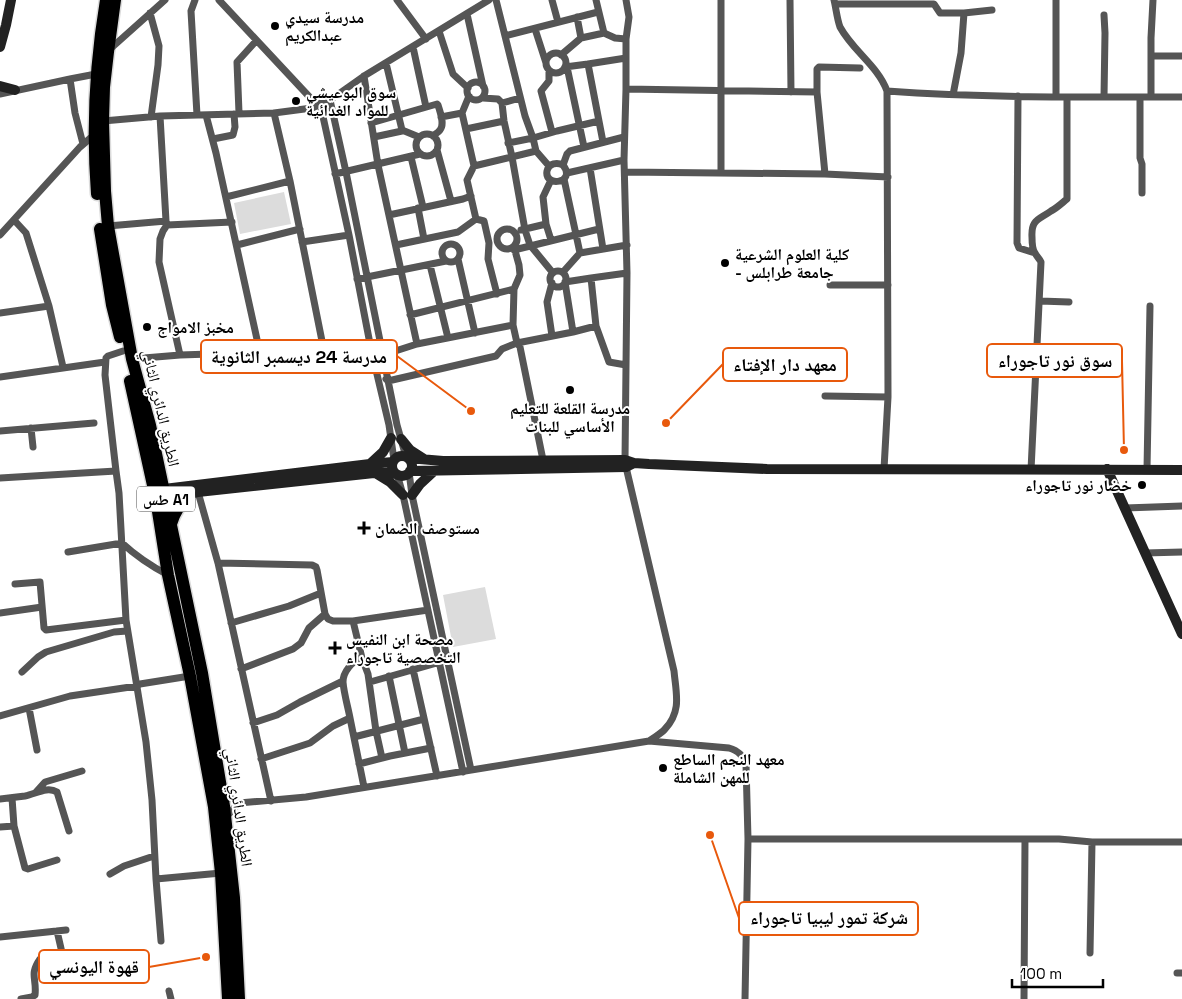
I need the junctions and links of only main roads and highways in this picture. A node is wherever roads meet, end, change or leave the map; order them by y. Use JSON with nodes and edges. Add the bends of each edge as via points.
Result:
{"nodes":[{"id":1,"x":106,"y":0,"type":"edge"},
{"id":2,"x":115,"y":0,"type":"edge"},
{"id":3,"x":128,"y":355,"type":"junction"},
{"id":4,"x":194,"y":492,"type":"road end"},
{"id":5,"x":160,"y":494,"type":"junction"},
{"id":6,"x":171,"y":524,"type":"junction"},
{"id":7,"x":228,"y":999,"type":"edge"},
{"id":8,"x":239,"y":999,"type":"edge"}],
"edges":[{"from":1,"to":3,"type":"highway","name":"الطريق الدائري الثاني","number":"طس A1","via":[[96,74],[95,175],[112,304]]},
{"from":2,"to":3,"type":"highway","name":"الطريق الدائري الثاني","number":"طس A1","via":[[104,87],[105,191]]},
{"from":3,"to":5,"type":"highway","name":"الطريق الدائري الثاني","number":"طس A1","via":[[150,425]]},
{"from":4,"to":6,"type":"highway","via":[[179,504]]},
{"from":5,"to":6,"type":"highway","name":"الطريق الدائري الثاني","number":"طس A1"},
{"from":5,"to":7,"type":"highway","name":"الطريق الدائري الثاني","number":"طس A1","via":[[168,575],[214,807]]},
{"from":6,"to":8,"type":"highway","name":"الطريق الدائري الثاني","number":"طس A1","via":[[202,674],[222,793],[234,898]]}]}
